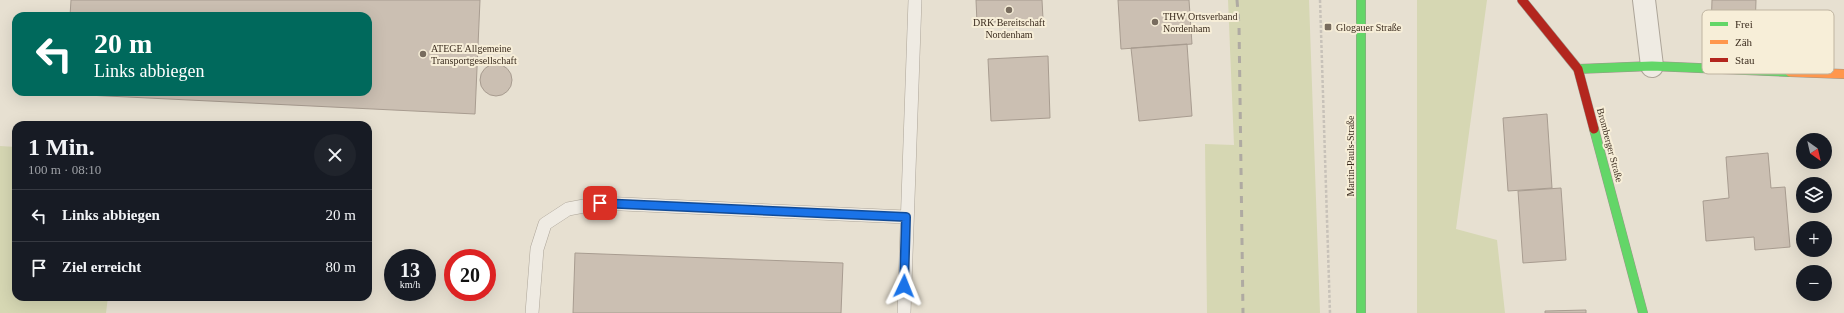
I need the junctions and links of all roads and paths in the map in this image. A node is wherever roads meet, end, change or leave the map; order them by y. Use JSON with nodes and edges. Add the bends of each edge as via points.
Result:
{"nodes":[{"id":1,"x":915,"y":0,"type":"edge"},
{"id":2,"x":1320,"y":0,"type":"edge"},
{"id":3,"x":1361,"y":0,"type":"edge"},
{"id":4,"x":1522,"y":0,"type":"edge"},
{"id":5,"x":1644,"y":0,"type":"edge"},
{"id":6,"x":1652,"y":66,"type":"junction"},
{"id":7,"x":1702,"y":68,"type":"edge"},
{"id":8,"x":1578,"y":69,"type":"junction"},
{"id":9,"x":1834,"y":74,"type":"edge"},
{"id":10,"x":1844,"y":74,"type":"edge"},
{"id":11,"x":906,"y":217,"type":"junction"},
{"id":12,"x":532,"y":313,"type":"edge"},
{"id":13,"x":904,"y":313,"type":"edge"},
{"id":14,"x":1330,"y":313,"type":"edge"},
{"id":15,"x":1361,"y":313,"type":"edge"},
{"id":16,"x":1643,"y":313,"type":"edge"}],
"edges":[{"from":1,"to":11,"type":"lane"},
{"from":2,"to":14,"type":"path"},
{"from":3,"to":15,"type":"street","name":"Martin-Pauls-Straße"},
{"from":4,"to":8,"type":"street","name":"Bromberger Straße"},
{"from":5,"to":6,"type":"street"},
{"from":6,"to":7,"type":"street"},
{"from":6,"to":8,"type":"street"},
{"from":8,"to":16,"type":"street","name":"Bromberger Straße"},
{"from":9,"to":10,"type":"street"},
{"from":11,"to":12,"type":"lane","via":[[600,203],[568,209],[545,224],[537,249]]},
{"from":11,"to":13,"type":"lane"}]}
